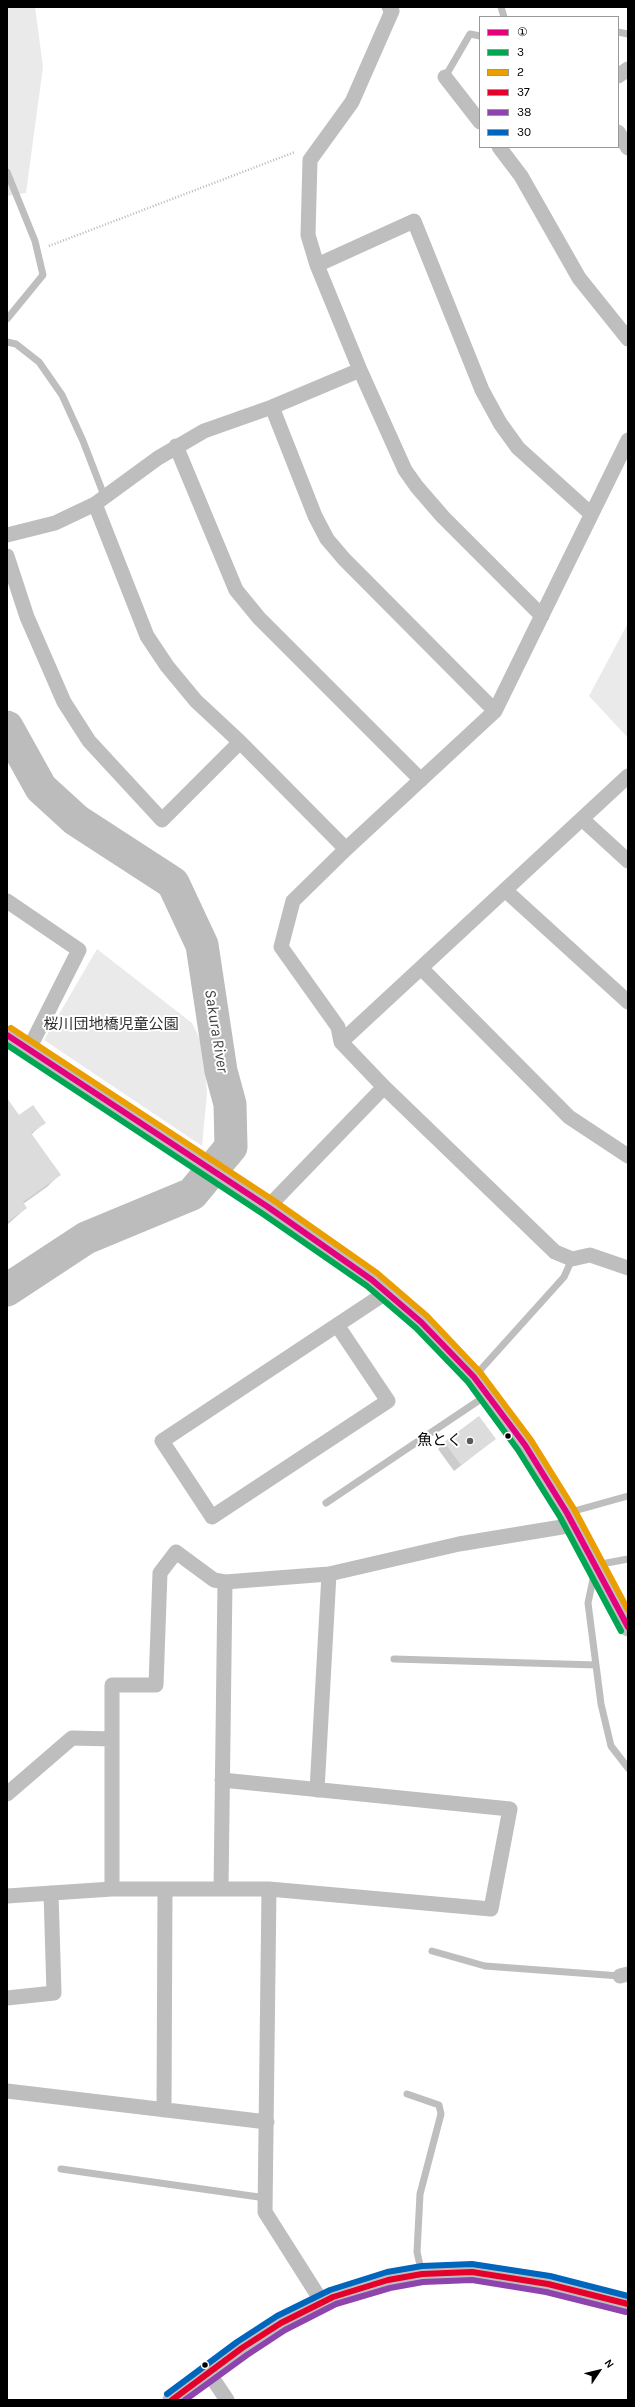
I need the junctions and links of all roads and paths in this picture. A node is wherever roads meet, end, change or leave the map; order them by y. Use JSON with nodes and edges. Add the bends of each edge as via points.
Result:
{"nodes":[{"id":1,"x":392,"y":8,"type":"edge"},
{"id":2,"x":479,"y":36,"type":"edge"},
{"id":3,"x":628,"y":69,"type":"edge"},
{"id":4,"x":619,"y":75,"type":"edge"},
{"id":5,"x":445,"y":77,"type":"joint"},
{"id":6,"x":479,"y":121,"type":"edge"},
{"id":7,"x":619,"y":134,"type":"edge"},
{"id":8,"x":500,"y":148,"type":"edge"},
{"id":9,"x":628,"y":148,"type":"edge"},
{"id":10,"x":317,"y":151,"type":"junction"},
{"id":11,"x":7,"y":172,"type":"edge"},
{"id":12,"x":37,"y":250,"type":"junction"},
{"id":13,"x":318,"y":265,"type":"junction"},
{"id":14,"x":7,"y":319,"type":"edge"},
{"id":15,"x":628,"y":339,"type":"edge"},
{"id":16,"x":7,"y":342,"type":"edge"},
{"id":17,"x":360,"y":370,"type":"junction"},
{"id":18,"x":272,"y":407,"type":"junction"},
{"id":19,"x":628,"y":440,"type":"edge"},
{"id":20,"x":176,"y":446,"type":"junction"},
{"id":21,"x":100,"y":501,"type":"junction"},
{"id":22,"x":590,"y":513,"type":"junction"},
{"id":23,"x":7,"y":535,"type":"edge"},
{"id":24,"x":7,"y":556,"type":"edge"},
{"id":25,"x":542,"y":616,"type":"junction"},
{"id":26,"x":495,"y":711,"type":"junction"},
{"id":27,"x":240,"y":742,"type":"junction"},
{"id":28,"x":628,"y":776,"type":"edge"},
{"id":29,"x":421,"y":780,"type":"junction"},
{"id":30,"x":582,"y":819,"type":"junction"},
{"id":31,"x":346,"y":849,"type":"junction"},
{"id":32,"x":628,"y":861,"type":"edge"},
{"id":33,"x":505,"y":890,"type":"junction"},
{"id":34,"x":7,"y":901,"type":"edge"},
{"id":35,"x":421,"y":968,"type":"junction"},
{"id":36,"x":628,"y":1002,"type":"edge"},
{"id":37,"x":7,"y":1035,"type":"edge"},
{"id":38,"x":341,"y":1042,"type":"junction"},
{"id":39,"x":29,"y":1049,"type":"junction"},
{"id":40,"x":384,"y":1087,"type":"junction"},
{"id":41,"x":628,"y":1156,"type":"edge"},
{"id":42,"x":268,"y":1207,"type":"junction"},
{"id":43,"x":572,"y":1259,"type":"junction"},
{"id":44,"x":628,"y":1268,"type":"edge"},
{"id":45,"x":387,"y":1292,"type":"junction"},
{"id":46,"x":337,"y":1325,"type":"junction"},
{"id":47,"x":474,"y":1377,"type":"junction"},
{"id":48,"x":487,"y":1394,"type":"junction"},
{"id":49,"x":628,"y":1496,"type":"edge"},
{"id":50,"x":326,"y":1503,"type":"dead end"},
{"id":51,"x":571,"y":1519,"type":"junction"},
{"id":52,"x":628,"y":1559,"type":"edge"},
{"id":53,"x":596,"y":1565,"type":"junction"},
{"id":54,"x":329,"y":1574,"type":"junction"},
{"id":55,"x":225,"y":1582,"type":"junction"},
{"id":56,"x":628,"y":1627,"type":"edge"},
{"id":57,"x":394,"y":1660,"type":"dead end"},
{"id":58,"x":596,"y":1665,"type":"junction"},
{"id":59,"x":112,"y":1739,"type":"junction"},
{"id":60,"x":628,"y":1768,"type":"edge"},
{"id":61,"x":222,"y":1780,"type":"junction"},
{"id":62,"x":317,"y":1790,"type":"junction"},
{"id":63,"x":7,"y":1794,"type":"edge"},
{"id":64,"x":112,"y":1889,"type":"junction"},
{"id":65,"x":165,"y":1889,"type":"junction"},
{"id":66,"x":221,"y":1889,"type":"junction"},
{"id":67,"x":269,"y":1889,"type":"junction"},
{"id":68,"x":51,"y":1893,"type":"junction"},
{"id":69,"x":7,"y":1896,"type":"edge"},
{"id":70,"x":432,"y":1951,"type":"dead end"},
{"id":71,"x":624,"y":1975,"type":"edge"},
{"id":72,"x":7,"y":1998,"type":"edge"},
{"id":73,"x":7,"y":2091,"type":"edge"},
{"id":74,"x":407,"y":2094,"type":"dead end"},
{"id":75,"x":164,"y":2110,"type":"junction"},
{"id":76,"x":267,"y":2122,"type":"junction"},
{"id":77,"x":61,"y":2169,"type":"dead end"},
{"id":78,"x":266,"y":2198,"type":"junction"},
{"id":79,"x":422,"y":2274,"type":"junction"},
{"id":80,"x":322,"y":2302,"type":"junction"},
{"id":81,"x":628,"y":2304,"type":"edge"},
{"id":82,"x":209,"y":2372,"type":"junction"},
{"id":83,"x":172,"y":2400,"type":"edge"},
{"id":84,"x":226,"y":2400,"type":"edge"}],
"edges":[{"from":1,"to":10,"type":"street","via":[[352,102]]},
{"from":2,"to":5,"type":"lane","via":[[470,34]]},
{"from":3,"to":4,"type":"street"},
{"from":5,"to":6,"type":"street"},
{"from":7,"to":9,"type":"street"},
{"from":8,"to":15,"type":"street","via":[[521,176],[579,278]]},
{"from":10,"to":12,"type":"path","via":[[297,151]]},
{"from":10,"to":13,"type":"street","via":[[310,160],[308,235]]},
{"from":11,"to":12,"type":"lane"},
{"from":12,"to":14,"type":"lane","via":[[43,275]]},
{"from":13,"to":17,"type":"street"},
{"from":13,"to":22,"type":"street","via":[[414,221],[482,390],[500,423],[518,448]]},
{"from":16,"to":21,"type":"lane","via":[[16,344],[39,362],[62,396],[83,441]]},
{"from":17,"to":18,"type":"street"},
{"from":17,"to":25,"type":"street","via":[[406,470],[417,487]]},
{"from":18,"to":20,"type":"street","via":[[204,431]]},
{"from":18,"to":26,"type":"street","via":[[315,516],[327,539]]},
{"from":19,"to":22,"type":"street"},
{"from":20,"to":21,"type":"street"},
{"from":20,"to":29,"type":"street","via":[[236,590],[259,618]]},
{"from":21,"to":23,"type":"street","via":[[55,524]]},
{"from":21,"to":27,"type":"street","via":[[147,636],[167,666],[196,700]]},
{"from":22,"to":25,"type":"street"},
{"from":24,"to":27,"type":"street","via":[[27,617],[64,702],[89,741],[162,820]]},
{"from":25,"to":26,"type":"street"},
{"from":26,"to":29,"type":"street"},
{"from":27,"to":31,"type":"street"},
{"from":28,"to":30,"type":"street"},
{"from":29,"to":31,"type":"street"},
{"from":30,"to":32,"type":"street"},
{"from":30,"to":33,"type":"street"},
{"from":31,"to":38,"type":"street","via":[[293,901],[281,947],[338,1027]]},
{"from":33,"to":35,"type":"street"},
{"from":33,"to":36,"type":"street"},
{"from":34,"to":39,"type":"street","via":[[79,950]]},
{"from":35,"to":38,"type":"street"},
{"from":35,"to":41,"type":"street","via":[[569,1117]]},
{"from":37,"to":39,"type":"street"},
{"from":38,"to":40,"type":"street"},
{"from":39,"to":42,"type":"street"},
{"from":40,"to":42,"type":"street"},
{"from":40,"to":43,"type":"street","via":[[555,1252]]},
{"from":42,"to":45,"type":"street"},
{"from":43,"to":44,"type":"street","via":[[590,1255]]},
{"from":43,"to":47,"type":"lane","via":[[564,1277]]},
{"from":45,"to":46,"type":"street"},
{"from":45,"to":47,"type":"street","via":[[421,1322]]},
{"from":46,"to":46,"type":"street","via":[[162,1441],[212,1517],[388,1401]]},
{"from":47,"to":48,"type":"street"},
{"from":48,"to":50,"type":"lane"},
{"from":48,"to":51,"type":"street","via":[[525,1446]]},
{"from":49,"to":51,"type":"lane"},
{"from":51,"to":53,"type":"street"},
{"from":51,"to":54,"type":"street"},
{"from":52,"to":53,"type":"lane"},
{"from":53,"to":56,"type":"street"},
{"from":53,"to":58,"type":"lane","via":[[588,1603]]},
{"from":54,"to":55,"type":"street"},
{"from":54,"to":62,"type":"street"},
{"from":55,"to":59,"type":"street","via":[[214,1580],[176,1552],[160,1573],[156,1685],[112,1685]]},
{"from":55,"to":61,"type":"street"},
{"from":57,"to":58,"type":"lane"},
{"from":58,"to":60,"type":"lane","via":[[601,1704],[611,1746]]},
{"from":59,"to":63,"type":"street","via":[[72,1738]]},
{"from":59,"to":64,"type":"street"},
{"from":61,"to":62,"type":"street"},
{"from":61,"to":66,"type":"street"},
{"from":62,"to":67,"type":"street","via":[[510,1809],[491,1909]]},
{"from":64,"to":65,"type":"street"},
{"from":64,"to":68,"type":"street"},
{"from":65,"to":66,"type":"street"},
{"from":65,"to":75,"type":"street"},
{"from":66,"to":67,"type":"street"},
{"from":67,"to":76,"type":"street"},
{"from":68,"to":69,"type":"street"},
{"from":68,"to":72,"type":"street","via":[[54,1994]]},
{"from":70,"to":71,"type":"lane","via":[[485,1966]]},
{"from":73,"to":75,"type":"street"},
{"from":74,"to":79,"type":"lane","via":[[439,2105],[441,2114],[420,2194],[417,2252]]},
{"from":75,"to":76,"type":"street"},
{"from":76,"to":78,"type":"street"},
{"from":77,"to":78,"type":"lane"},
{"from":78,"to":80,"type":"street","via":[[265,2212]]},
{"from":79,"to":80,"type":"street","via":[[357,2288]]},
{"from":79,"to":81,"type":"street","via":[[472,2272],[502,2275]]},
{"from":80,"to":82,"type":"street","via":[[281,2322]]},
{"from":82,"to":83,"type":"street"},
{"from":82,"to":84,"type":"street"}]}
